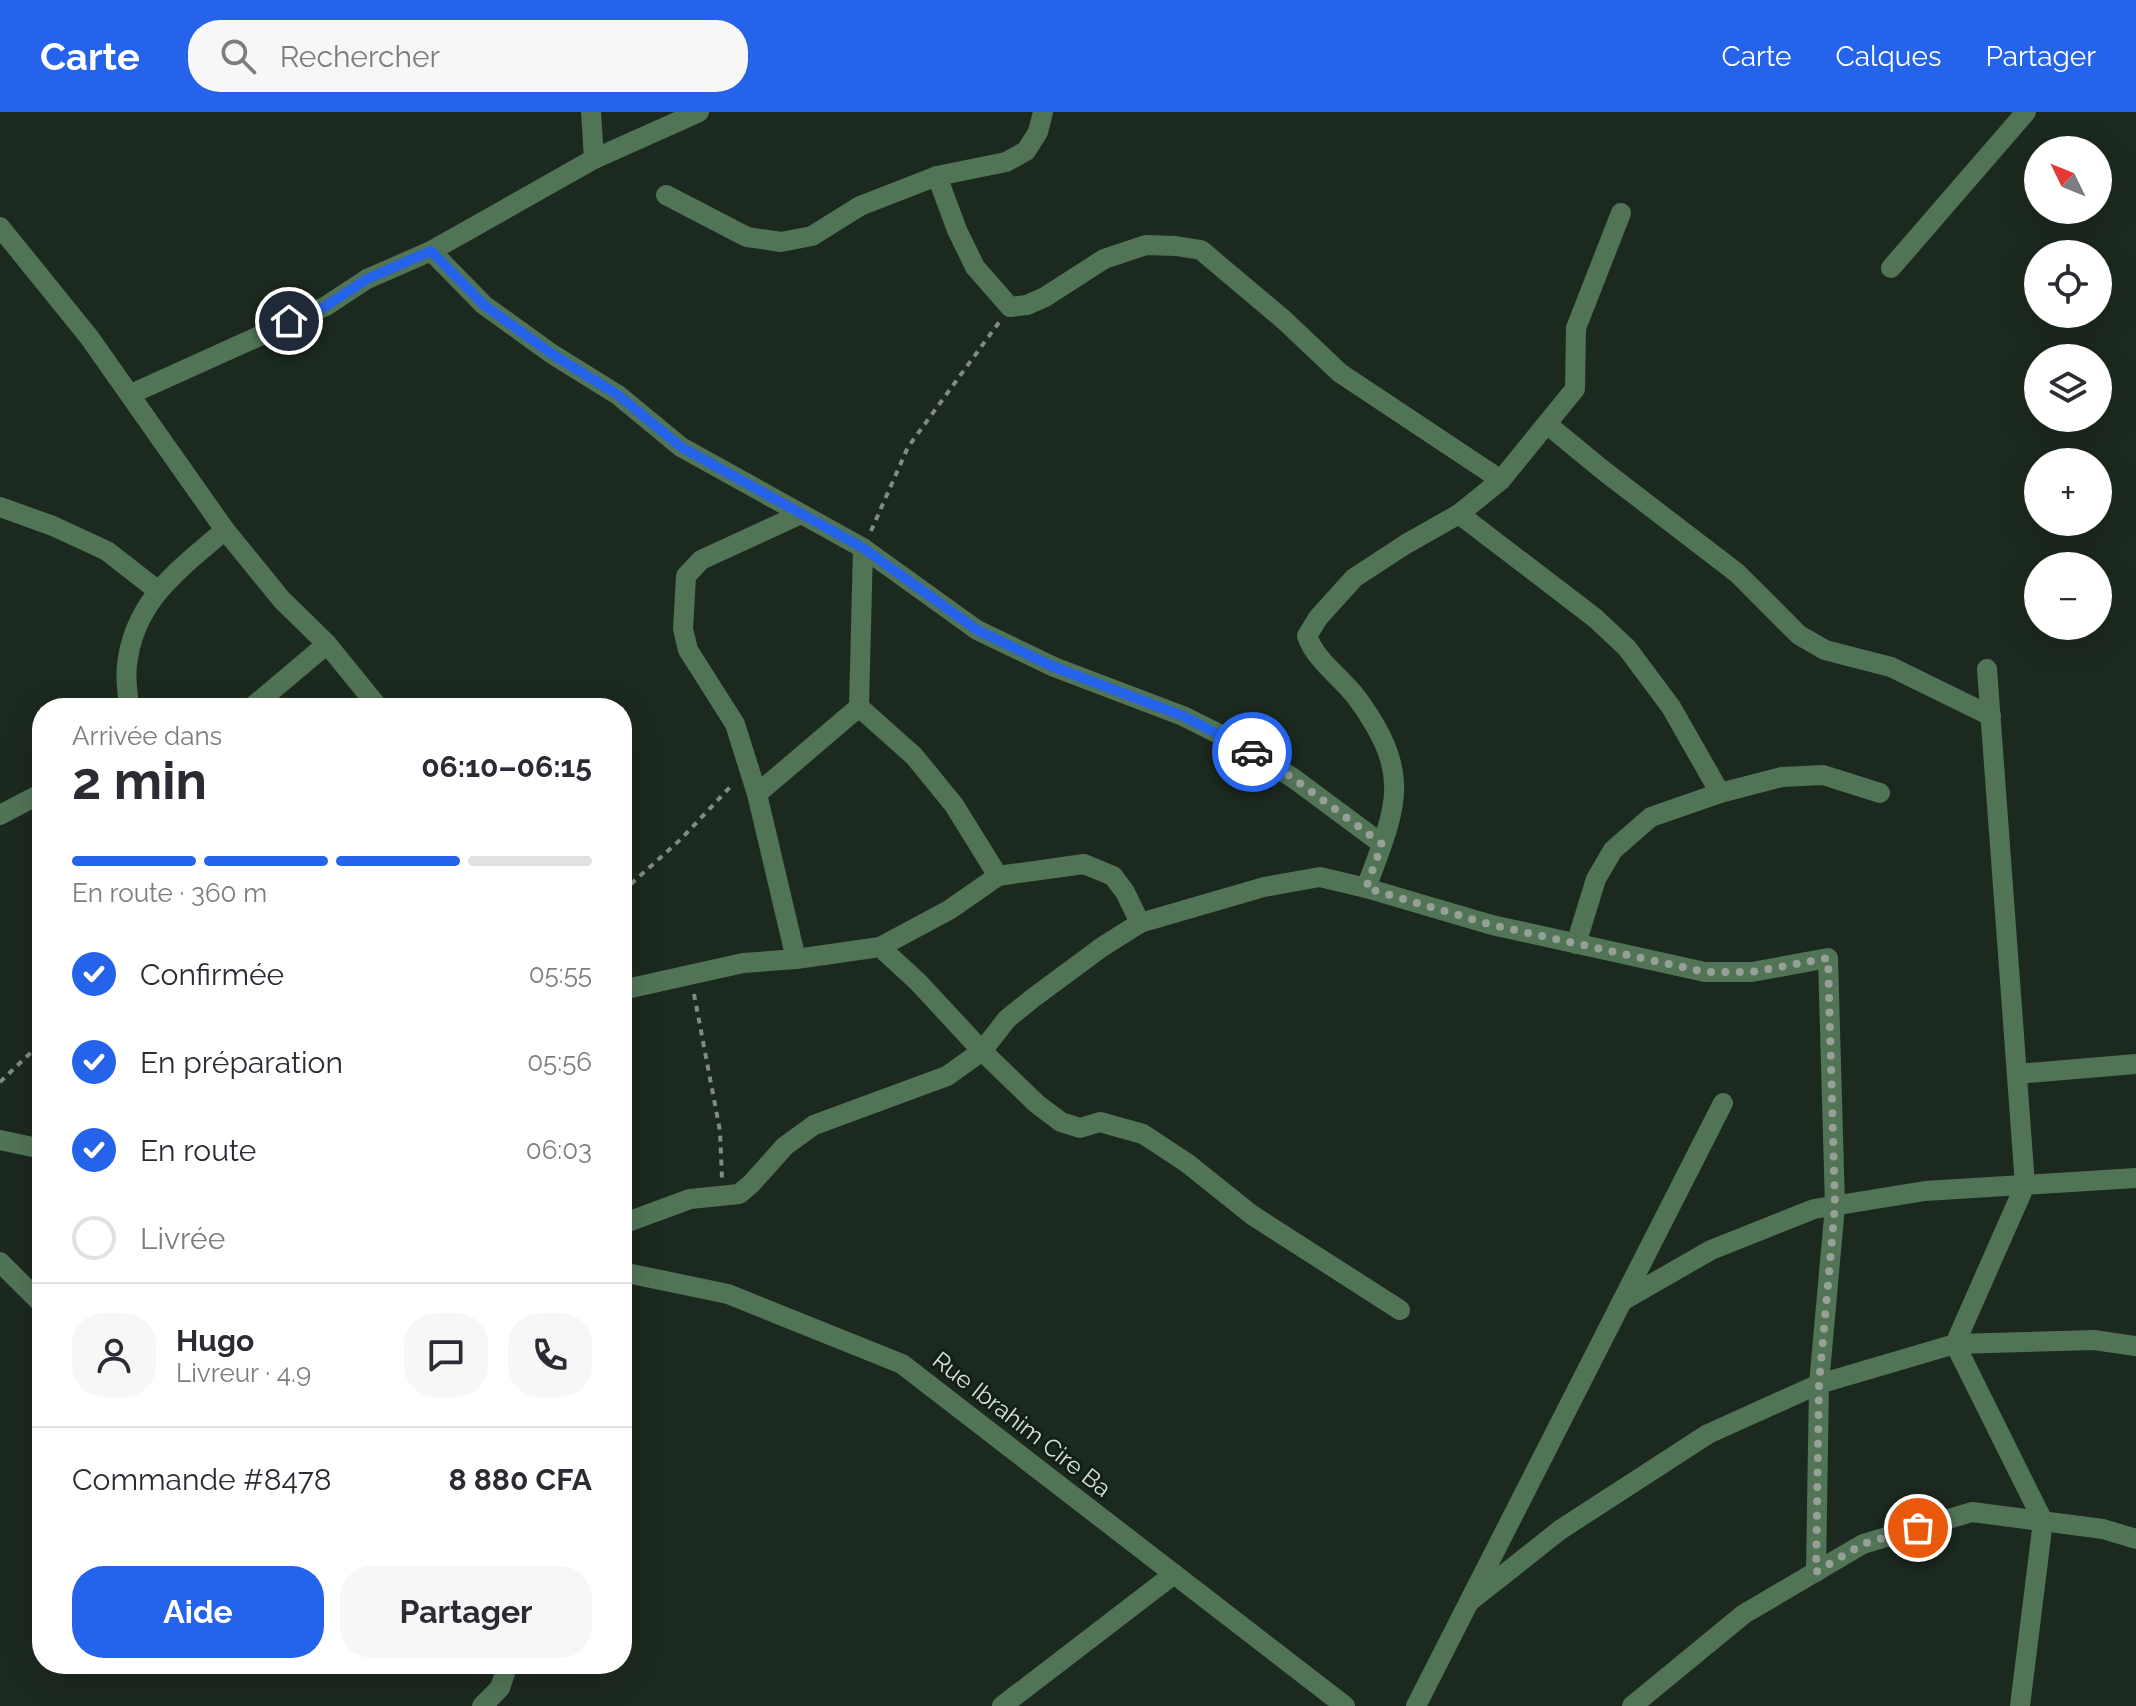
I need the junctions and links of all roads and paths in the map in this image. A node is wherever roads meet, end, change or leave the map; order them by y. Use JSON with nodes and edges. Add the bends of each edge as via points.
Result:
{"nodes":[{"id":1,"x":591,"y":112,"type":"edge"},
{"id":2,"x":699,"y":112,"type":"edge"},
{"id":3,"x":1043,"y":112,"type":"edge"},
{"id":4,"x":2026,"y":112,"type":"edge"},
{"id":5,"x":594,"y":159,"type":"junction"},
{"id":6,"x":937,"y":176,"type":"junction"},
{"id":7,"x":666,"y":195,"type":"dead end"},
{"id":8,"x":1621,"y":213,"type":"dead end"},
{"id":9,"x":0,"y":227,"type":"edge"},
{"id":10,"x":431,"y":251,"type":"junction"},
{"id":11,"x":1891,"y":268,"type":"dead end"},
{"id":12,"x":1010,"y":307,"type":"junction"},
{"id":13,"x":131,"y":394,"type":"junction"},
{"id":14,"x":1548,"y":425,"type":"junction"},
{"id":15,"x":1501,"y":480,"type":"junction"},
{"id":16,"x":0,"y":507,"type":"edge"},
{"id":17,"x":801,"y":514,"type":"junction"},
{"id":18,"x":1459,"y":514,"type":"junction"},
{"id":19,"x":225,"y":530,"type":"junction"},
{"id":20,"x":863,"y":548,"type":"junction"},
{"id":21,"x":157,"y":590,"type":"junction"},
{"id":22,"x":327,"y":644,"type":"junction"},
{"id":23,"x":1987,"y":669,"type":"dead end"},
{"id":24,"x":128,"y":698,"type":"edge"},
{"id":25,"x":263,"y":698,"type":"edge"},
{"id":26,"x":371,"y":698,"type":"edge"},
{"id":27,"x":859,"y":707,"type":"junction"},
{"id":28,"x":1991,"y":716,"type":"junction"},
{"id":29,"x":749,"y":768,"type":"junction"},
{"id":30,"x":1720,"y":793,"type":"junction"},
{"id":31,"x":1880,"y":793,"type":"dead end"},
{"id":32,"x":757,"y":794,"type":"junction"},
{"id":33,"x":32,"y":798,"type":"edge"},
{"id":34,"x":0,"y":815,"type":"edge"},
{"id":35,"x":1382,"y":844,"type":"junction"},
{"id":36,"x":998,"y":876,"type":"junction"},
{"id":37,"x":632,"y":883,"type":"edge"},
{"id":38,"x":1366,"y":888,"type":"junction"},
{"id":39,"x":1140,"y":923,"type":"junction"},
{"id":40,"x":1576,"y":944,"type":"junction"},
{"id":41,"x":880,"y":947,"type":"junction"},
{"id":42,"x":796,"y":959,"type":"junction"},
{"id":43,"x":691,"y":975,"type":"junction"},
{"id":44,"x":632,"y":988,"type":"edge"},
{"id":45,"x":982,"y":1051,"type":"junction"},
{"id":46,"x":32,"y":1052,"type":"edge"},
{"id":47,"x":2136,"y":1064,"type":"edge"},
{"id":48,"x":2017,"y":1074,"type":"junction"},
{"id":49,"x":0,"y":1082,"type":"edge"},
{"id":50,"x":1723,"y":1103,"type":"dead end"},
{"id":51,"x":0,"y":1140,"type":"edge"},
{"id":52,"x":32,"y":1147,"type":"edge"},
{"id":53,"x":2136,"y":1178,"type":"edge"},
{"id":54,"x":2025,"y":1185,"type":"junction"},
{"id":55,"x":722,"y":1197,"type":"junction"},
{"id":56,"x":1835,"y":1206,"type":"junction"},
{"id":57,"x":632,"y":1220,"type":"edge"},
{"id":58,"x":0,"y":1262,"type":"edge"},
{"id":59,"x":632,"y":1274,"type":"edge"},
{"id":60,"x":32,"y":1294,"type":"edge"},
{"id":61,"x":1622,"y":1301,"type":"junction"},
{"id":62,"x":1400,"y":1310,"type":"dead end"},
{"id":63,"x":1955,"y":1344,"type":"junction"},
{"id":64,"x":2136,"y":1346,"type":"edge"},
{"id":65,"x":1819,"y":1384,"type":"junction"},
{"id":66,"x":2043,"y":1521,"type":"junction"},
{"id":67,"x":2136,"y":1539,"type":"edge"},
{"id":68,"x":1816,"y":1572,"type":"junction"},
{"id":69,"x":1174,"y":1574,"type":"junction"},
{"id":70,"x":1469,"y":1602,"type":"junction"},
{"id":71,"x":505,"y":1674,"type":"edge"},
{"id":72,"x":482,"y":1706,"type":"edge"},
{"id":73,"x":1002,"y":1706,"type":"edge"},
{"id":74,"x":1345,"y":1706,"type":"edge"},
{"id":75,"x":1416,"y":1706,"type":"edge"},
{"id":76,"x":1632,"y":1706,"type":"edge"},
{"id":77,"x":2020,"y":1706,"type":"edge"}],
"edges":[{"from":1,"to":5,"type":"street"},
{"from":2,"to":5,"type":"street"},
{"from":3,"to":6,"type":"street","via":[[1026,151],[1006,162]]},
{"from":4,"to":11,"type":"street"},
{"from":5,"to":10,"type":"street"},
{"from":6,"to":7,"type":"street","via":[[860,206],[812,236],[781,242],[747,237]]},
{"from":6,"to":12,"type":"street","via":[[975,267]]},
{"from":8,"to":14,"type":"street","via":[[1576,328],[1575,389]]},
{"from":9,"to":13,"type":"street"},
{"from":10,"to":13,"type":"street","via":[[367,279],[326,306]]},
{"from":10,"to":17,"type":"street","via":[[484,305],[618,395],[681,447]]},
{"from":12,"to":15,"type":"street","via":[[1045,297],[1104,259],[1146,245],[1201,250],[1340,373]]},
{"from":12,"to":20,"type":"path","via":[[908,447]]},
{"from":13,"to":19,"type":"street"},
{"from":14,"to":15,"type":"street"},
{"from":14,"to":28,"type":"street","via":[[1737,573],[1799,635],[1825,650],[1891,667]]},
{"from":15,"to":18,"type":"street"},
{"from":16,"to":21,"type":"street","via":[[107,551]]},
{"from":17,"to":20,"type":"street"},
{"from":17,"to":29,"type":"street","via":[[701,560],[686,576],[683,629],[688,650],[735,724]]},
{"from":18,"to":30,"type":"street","via":[[1627,648],[1671,707]]},
{"from":18,"to":35,"type":"street","via":[[1354,578],[1307,636],[1312,649],[1357,698],[1391,757],[1397,790]]},
{"from":19,"to":21,"type":"street"},
{"from":19,"to":22,"type":"street","via":[[282,600]]},
{"from":20,"to":27,"type":"street"},
{"from":20,"to":35,"type":"street","via":[[977,630],[1235,742]]},
{"from":21,"to":24,"type":"street","via":[[133,635],[126,666]]},
{"from":22,"to":25,"type":"street"},
{"from":22,"to":26,"type":"street"},
{"from":23,"to":28,"type":"street"},
{"from":27,"to":32,"type":"street"},
{"from":27,"to":36,"type":"street","via":[[914,756],[954,805]]},
{"from":28,"to":48,"type":"street"},
{"from":29,"to":32,"type":"street"},
{"from":29,"to":37,"type":"path"},
{"from":30,"to":31,"type":"street","via":[[1782,777],[1823,775]]},
{"from":30,"to":40,"type":"street","via":[[1651,817],[1613,850],[1596,879]]},
{"from":32,"to":42,"type":"street"},
{"from":33,"to":34,"type":"street"},
{"from":35,"to":38,"type":"street"},
{"from":36,"to":39,"type":"street","via":[[1084,864],[1101,869],[1125,892]]},
{"from":36,"to":41,"type":"street"},
{"from":38,"to":39,"type":"street","via":[[1320,877],[1264,887]]},
{"from":38,"to":40,"type":"street"},
{"from":39,"to":45,"type":"street","via":[[1007,1019]]},
{"from":40,"to":56,"type":"street","via":[[1705,972],[1752,972],[1828,958]]},
{"from":41,"to":42,"type":"street"},
{"from":41,"to":45,"type":"street"},
{"from":42,"to":43,"type":"street","via":[[743,963]]},
{"from":43,"to":44,"type":"street"},
{"from":43,"to":55,"type":"path","via":[[720,1131]]},
{"from":45,"to":55,"type":"street","via":[[947,1076],[814,1125],[785,1146],[739,1194]]},
{"from":45,"to":62,"type":"street","via":[[1061,1122],[1080,1128],[1100,1122],[1143,1134],[1252,1215]]},
{"from":46,"to":49,"type":"path"},
{"from":47,"to":48,"type":"street"},
{"from":48,"to":54,"type":"street"},
{"from":50,"to":61,"type":"street"},
{"from":51,"to":52,"type":"street"},
{"from":53,"to":54,"type":"street"},
{"from":54,"to":56,"type":"street","via":[[1925,1191]]},
{"from":54,"to":63,"type":"street"},
{"from":55,"to":57,"type":"street","via":[[690,1199]]},
{"from":56,"to":61,"type":"street","via":[[1814,1209],[1711,1250]]},
{"from":56,"to":65,"type":"street"},
{"from":58,"to":60,"type":"street"},
{"from":59,"to":69,"type":"street","name":"Rue Ibrahim Cire Ba","via":[[728,1294],[902,1364]]},
{"from":61,"to":70,"type":"street"},
{"from":63,"to":64,"type":"street","via":[[2094,1340]]},
{"from":63,"to":65,"type":"street"},
{"from":63,"to":66,"type":"street"},
{"from":65,"to":68,"type":"street"},
{"from":65,"to":70,"type":"street","via":[[1708,1434],[1560,1530]]},
{"from":66,"to":67,"type":"street"},
{"from":66,"to":68,"type":"street","via":[[1972,1512],[1863,1544]]},
{"from":66,"to":77,"type":"street"},
{"from":68,"to":76,"type":"street","via":[[1744,1614]]},
{"from":69,"to":73,"type":"street"},
{"from":69,"to":74,"type":"street","name":"Rue Ibrahim Cire Ba"},
{"from":70,"to":75,"type":"street"},
{"from":71,"to":72,"type":"street","via":[[500,1688]]}]}
